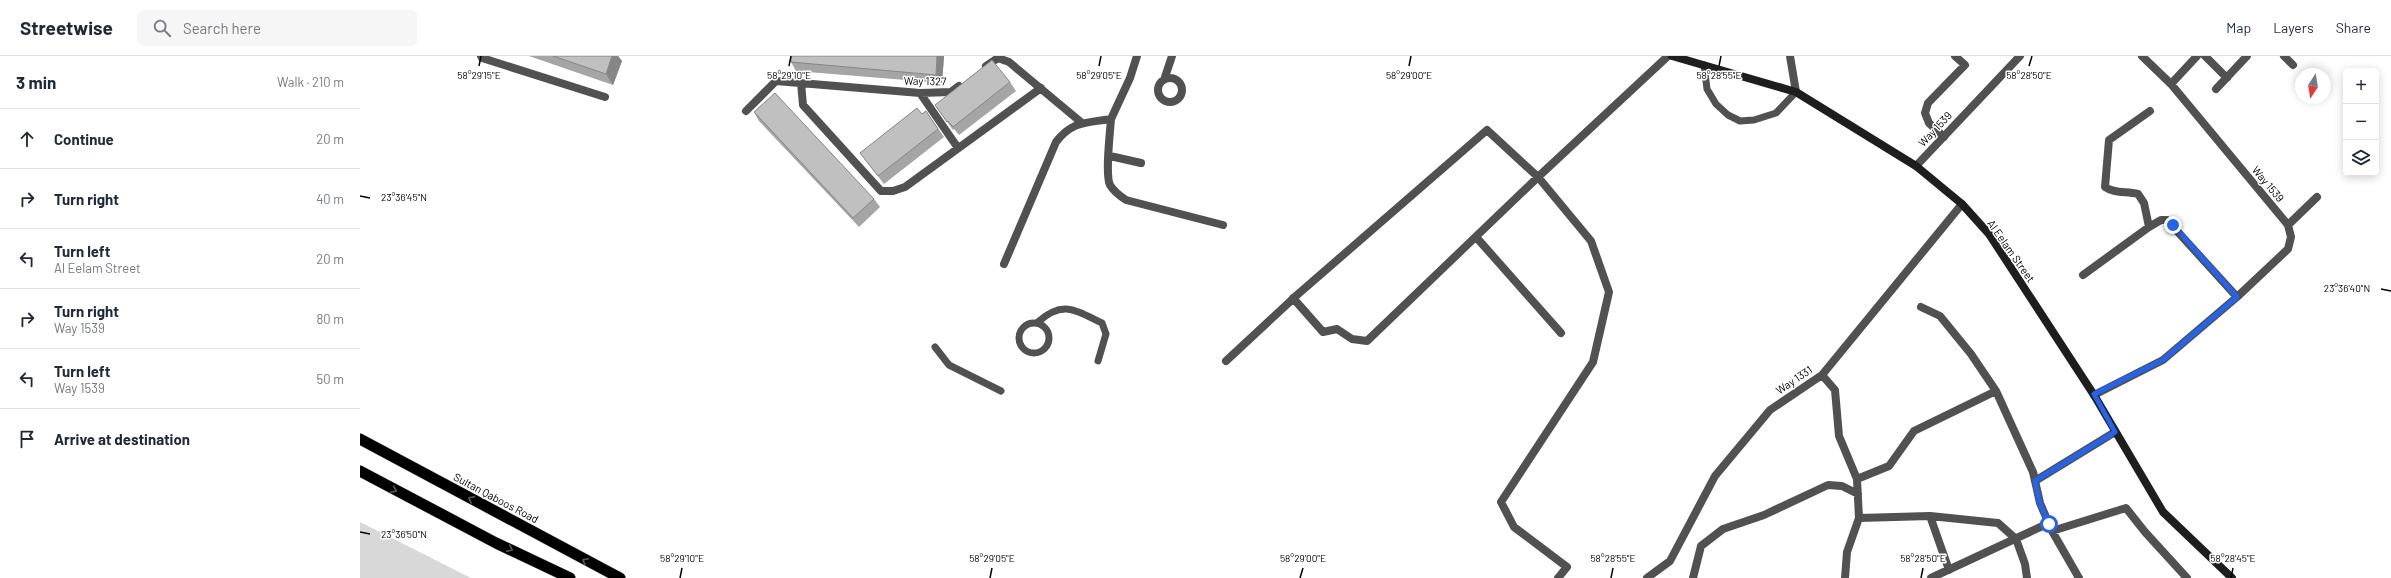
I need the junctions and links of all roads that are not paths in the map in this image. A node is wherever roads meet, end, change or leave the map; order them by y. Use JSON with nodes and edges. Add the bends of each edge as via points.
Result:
{"nodes":[{"id":1,"x":481,"y":56,"type":"edge"},
{"id":2,"x":1137,"y":56,"type":"edge"},
{"id":3,"x":1172,"y":56,"type":"edge"},
{"id":4,"x":1668,"y":56,"type":"edge"},
{"id":5,"x":1672,"y":56,"type":"edge"},
{"id":6,"x":1790,"y":56,"type":"edge"},
{"id":7,"x":1956,"y":56,"type":"edge"},
{"id":8,"x":2020,"y":56,"type":"edge"},
{"id":9,"x":2142,"y":56,"type":"edge"},
{"id":10,"x":2197,"y":56,"type":"edge"},
{"id":11,"x":2205,"y":56,"type":"edge"},
{"id":12,"x":2247,"y":56,"type":"edge"},
{"id":13,"x":2284,"y":56,"type":"edge"},
{"id":14,"x":1704,"y":65,"type":"junction"},
{"id":15,"x":2293,"y":65,"type":"dead end"},
{"id":16,"x":979,"y":71,"type":"edge"},
{"id":17,"x":2227,"y":78,"type":"junction"},
{"id":18,"x":968,"y":79,"type":"edge"},
{"id":19,"x":1164,"y":80,"type":"dead end"},
{"id":20,"x":802,"y":84,"type":"junction"},
{"id":21,"x":2171,"y":84,"type":"junction"},
{"id":22,"x":1042,"y":88,"type":"junction"},
{"id":23,"x":2216,"y":89,"type":"dead end"},
{"id":24,"x":1796,"y":92,"type":"junction"},
{"id":25,"x":920,"y":93,"type":"junction"},
{"id":26,"x":604,"y":97,"type":"dead end"},
{"id":27,"x":746,"y":111,"type":"dead end"},
{"id":28,"x":2150,"y":111,"type":"dead end"},
{"id":29,"x":1111,"y":119,"type":"junction"},
{"id":30,"x":1082,"y":123,"type":"junction"},
{"id":31,"x":1944,"y":137,"type":"junction"},
{"id":32,"x":958,"y":148,"type":"junction"},
{"id":33,"x":1110,"y":156,"type":"junction"},
{"id":34,"x":1141,"y":163,"type":"dead end"},
{"id":35,"x":1916,"y":166,"type":"junction"},
{"id":36,"x":1538,"y":177,"type":"junction"},
{"id":37,"x":2317,"y":198,"type":"dead end"},
{"id":38,"x":1962,"y":204,"type":"junction"},
{"id":39,"x":1223,"y":225,"type":"dead end"},
{"id":40,"x":2288,"y":225,"type":"junction"},
{"id":41,"x":2149,"y":227,"type":"junction"},
{"id":42,"x":1476,"y":236,"type":"junction"},
{"id":43,"x":1004,"y":264,"type":"dead end"},
{"id":44,"x":2083,"y":276,"type":"dead end"},
{"id":45,"x":2237,"y":297,"type":"junction"},
{"id":46,"x":1294,"y":298,"type":"junction"},
{"id":47,"x":1921,"y":307,"type":"dead end"},
{"id":48,"x":1038,"y":322,"type":"junction"},
{"id":49,"x":1561,"y":333,"type":"dead end"},
{"id":50,"x":935,"y":347,"type":"dead end"},
{"id":51,"x":1098,"y":361,"type":"dead end"},
{"id":52,"x":1226,"y":361,"type":"dead end"},
{"id":53,"x":1822,"y":375,"type":"junction"},
{"id":54,"x":1001,"y":391,"type":"dead end"},
{"id":55,"x":1996,"y":391,"type":"junction"},
{"id":56,"x":2094,"y":394,"type":"junction"},
{"id":57,"x":2115,"y":432,"type":"junction"},
{"id":58,"x":360,"y":439,"type":"edge"},
{"id":59,"x":360,"y":471,"type":"edge"},
{"id":60,"x":1857,"y":479,"type":"junction"},
{"id":61,"x":2035,"y":481,"type":"junction"},
{"id":62,"x":1858,"y":494,"type":"junction"},
{"id":63,"x":1930,"y":516,"type":"junction"},
{"id":64,"x":1859,"y":518,"type":"junction"},
{"id":65,"x":2050,"y":527,"type":"junction"},
{"id":66,"x":2016,"y":539,"type":"junction"},
{"id":67,"x":1949,"y":570,"type":"junction"},
{"id":68,"x":570,"y":578,"type":"edge"},
{"id":69,"x":620,"y":578,"type":"edge"},
{"id":70,"x":1558,"y":578,"type":"edge"},
{"id":71,"x":1648,"y":578,"type":"edge"},
{"id":72,"x":1693,"y":578,"type":"edge"},
{"id":73,"x":1845,"y":578,"type":"edge"},
{"id":74,"x":1931,"y":578,"type":"edge"},
{"id":75,"x":2027,"y":578,"type":"edge"},
{"id":76,"x":2079,"y":578,"type":"edge"},
{"id":77,"x":2187,"y":578,"type":"edge"},
{"id":78,"x":2232,"y":578,"type":"edge"}],
"edges":[{"from":1,"to":26,"type":"street"},
{"from":2,"to":29,"type":"street"},
{"from":3,"to":19,"type":"street"},
{"from":4,"to":36,"type":"street"},
{"from":5,"to":14,"type":"main road","name":"Al Eelam Street"},
{"from":6,"to":24,"type":"street"},
{"from":7,"to":31,"type":"street","via":[[1965,65],[1928,103],[1925,113],[1930,123]]},
{"from":8,"to":31,"type":"street","name":"Way 1539"},
{"from":9,"to":21,"type":"street","name":"Way 1539"},
{"from":10,"to":21,"type":"street"},
{"from":11,"to":17,"type":"street"},
{"from":12,"to":17,"type":"street"},
{"from":13,"to":15,"type":"street"},
{"from":14,"to":24,"type":"main road","name":"Al Eelam Street"},
{"from":14,"to":24,"type":"lane","via":[[1707,89],[1716,104],[1728,116],[1740,121],[1754,120],[1776,113]]},
{"from":16,"to":22,"type":"street","via":[[998,58],[1009,62]]},
{"from":17,"to":23,"type":"street"},
{"from":18,"to":25,"type":"street","name":"Way 1327","via":[[951,92]]},
{"from":20,"to":25,"type":"street","name":"Way 1327"},
{"from":20,"to":27,"type":"street","name":"Way 1327","via":[[776,81]]},
{"from":20,"to":32,"type":"street","via":[[802,105],[881,191],[905,187]]},
{"from":21,"to":40,"type":"street","name":"Way 1539"},
{"from":22,"to":30,"type":"street"},
{"from":22,"to":32,"type":"street"},
{"from":24,"to":35,"type":"main road","name":"Al Eelam Street"},
{"from":25,"to":32,"type":"street"},
{"from":28,"to":41,"type":"street","via":[[2109,140],[2105,187],[2112,192],[2127,191],[2138,194],[2144,203]]},
{"from":29,"to":30,"type":"street"},
{"from":29,"to":33,"type":"street"},
{"from":30,"to":43,"type":"street","via":[[1066,130],[1056,142]]},
{"from":31,"to":35,"type":"street","name":"Way 1539"},
{"from":33,"to":34,"type":"street"},
{"from":33,"to":39,"type":"street","via":[[1110,185],[1116,194],[1126,200]]},
{"from":35,"to":38,"type":"main road","name":"Al Eelam Street"},
{"from":36,"to":42,"type":"street"},
{"from":36,"to":46,"type":"street","via":[[1486,130]]},
{"from":36,"to":70,"type":"street","via":[[1591,241],[1609,292],[1593,362],[1502,502],[1514,527],[1567,567]]},
{"from":37,"to":40,"type":"street"},
{"from":38,"to":53,"type":"street","name":"Way 1331"},
{"from":38,"to":56,"type":"main road","name":"Al Eelam Street","via":[[1989,234]]},
{"from":40,"to":45,"type":"street","via":[[2291,237],[2288,249]]},
{"from":41,"to":44,"type":"street"},
{"from":41,"to":45,"type":"street","via":[[2161,220],[2167,220]]},
{"from":42,"to":46,"type":"street","via":[[1367,341],[1352,339],[1337,329],[1323,332]]},
{"from":42,"to":49,"type":"street"},
{"from":45,"to":56,"type":"street","via":[[2163,360]]},
{"from":46,"to":52,"type":"street"},
{"from":47,"to":55,"type":"street","via":[[1940,316],[1971,354]]},
{"from":48,"to":48,"type":"lane","via":[[1026,325],[1019,335],[1021,348],[1031,354],[1042,352],[1049,342],[1047,329]]},
{"from":48,"to":51,"type":"lane","via":[[1049,312],[1061,308],[1073,309],[1102,323],[1106,334]]},
{"from":50,"to":54,"type":"lane","via":[[950,365]]},
{"from":53,"to":60,"type":"street","via":[[1835,390],[1839,436]]},
{"from":53,"to":71,"type":"street","name":"Way 1331","via":[[1770,410],[1715,476],[1670,561]]},
{"from":55,"to":60,"type":"street","via":[[1914,432],[1889,466]]},
{"from":55,"to":61,"type":"street"},
{"from":56,"to":57,"type":"main road","name":"Al Eelam Street"},
{"from":57,"to":61,"type":"street"},
{"from":57,"to":78,"type":"main road","name":"Al Eelam Street","via":[[2163,512]]},
{"from":69,"to":58,"type":"highway","name":"Sultan Qaboos Road","one_way":true},
{"from":59,"to":68,"type":"highway","one_way":true,"via":[[496,543]]},
{"from":60,"to":62,"type":"street"},
{"from":61,"to":65,"type":"street","via":[[2040,504]]},
{"from":62,"to":64,"type":"street"},
{"from":62,"to":72,"type":"street","via":[[1842,486],[1828,485],[1764,515],[1723,529],[1702,546]]},
{"from":63,"to":64,"type":"street"},
{"from":63,"to":66,"type":"street","via":[[1998,522]]},
{"from":63,"to":67,"type":"street"},
{"from":64,"to":73,"type":"street","via":[[1847,552]]},
{"from":65,"to":66,"type":"street"},
{"from":65,"to":76,"type":"street"},
{"from":65,"to":77,"type":"street","via":[[2126,508]]},
{"from":66,"to":67,"type":"street"},
{"from":66,"to":75,"type":"street"},
{"from":67,"to":74,"type":"street"}]}
